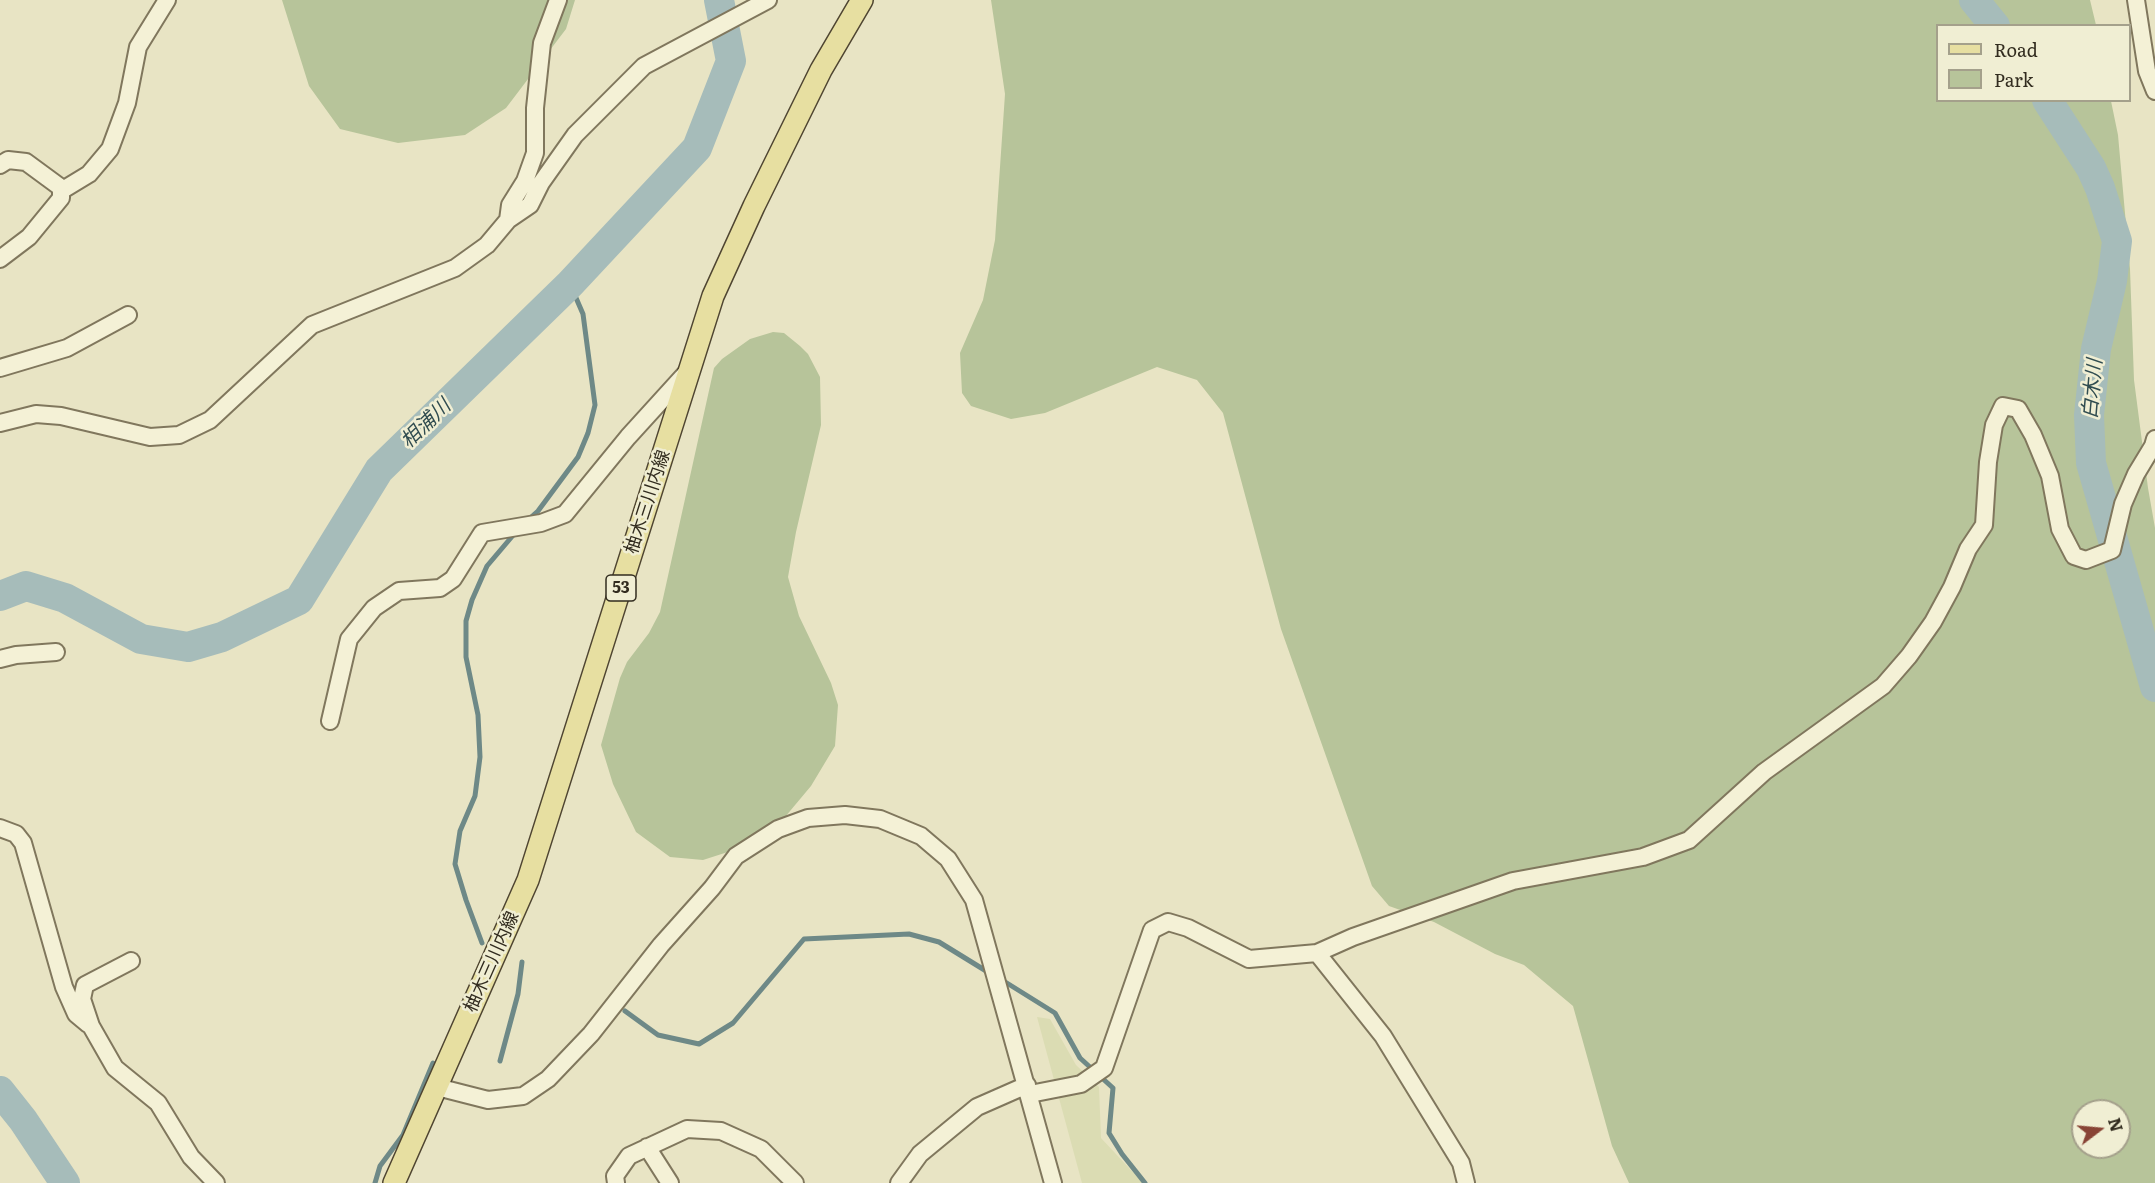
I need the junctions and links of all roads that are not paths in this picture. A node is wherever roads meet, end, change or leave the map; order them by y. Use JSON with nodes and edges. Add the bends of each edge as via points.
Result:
{"nodes":[{"id":1,"x":167,"y":0,"type":"edge"},
{"id":2,"x":558,"y":0,"type":"edge"},
{"id":3,"x":862,"y":0,"type":"edge"},
{"id":4,"x":2136,"y":0,"type":"edge"},
{"id":5,"x":766,"y":1,"type":"edge"},
{"id":6,"x":2155,"y":91,"type":"edge"},
{"id":7,"x":0,"y":165,"type":"edge"},
{"id":8,"x":61,"y":191,"type":"junction"},
{"id":9,"x":508,"y":220,"type":"junction"},
{"id":10,"x":0,"y":259,"type":"edge"},
{"id":11,"x":128,"y":315,"type":"dead end"},
{"id":12,"x":0,"y":368,"type":"edge"},
{"id":13,"x":691,"y":368,"type":"junction"},
{"id":14,"x":0,"y":423,"type":"edge"},
{"id":15,"x":2155,"y":439,"type":"edge"},
{"id":16,"x":56,"y":652,"type":"dead end"},
{"id":17,"x":0,"y":660,"type":"edge"},
{"id":18,"x":330,"y":721,"type":"dead end"},
{"id":19,"x":0,"y":828,"type":"edge"},
{"id":20,"x":1317,"y":953,"type":"junction"},
{"id":21,"x":131,"y":961,"type":"dead end"},
{"id":22,"x":91,"y":1026,"type":"junction"},
{"id":23,"x":437,"y":1087,"type":"junction"},
{"id":24,"x":1028,"y":1090,"type":"junction"},
{"id":25,"x":647,"y":1147,"type":"junction"},
{"id":26,"x":216,"y":1183,"type":"edge"},
{"id":27,"x":394,"y":1183,"type":"edge"},
{"id":28,"x":616,"y":1183,"type":"edge"},
{"id":29,"x":670,"y":1183,"type":"edge"},
{"id":30,"x":795,"y":1183,"type":"edge"},
{"id":31,"x":899,"y":1183,"type":"edge"},
{"id":32,"x":1053,"y":1183,"type":"edge"},
{"id":33,"x":1466,"y":1183,"type":"edge"}],
"edges":[{"from":1,"to":8,"type":"street","via":[[138,47],[127,104],[110,150],[90,174]]},
{"from":2,"to":9,"type":"street","via":[[542,43],[535,153],[525,181],[510,205]]},
{"from":3,"to":13,"type":"main road","name":"柚木三川内線","number":"53","via":[[821,70],[754,206],[713,296]]},
{"from":4,"to":6,"type":"street","via":[[2146,71]]},
{"from":5,"to":9,"type":"street","via":[[644,66],[575,135],[530,205]]},
{"from":7,"to":8,"type":"street","via":[[8,160],[26,162],[60,186]]},
{"from":8,"to":10,"type":"street","via":[[60,198],[29,237]]},
{"from":9,"to":14,"type":"street","via":[[487,245],[455,268],[312,325],[210,420],[179,435],[150,437],[36,414]]},
{"from":11,"to":12,"type":"street","via":[[67,348]]},
{"from":13,"to":18,"type":"street","via":[[565,514],[541,523],[482,533],[453,579],[440,588],[399,591],[374,608],[349,639]]},
{"from":13,"to":23,"type":"main road","name":"柚木三川内線","number":"53","via":[[528,880]]},
{"from":15,"to":20,"type":"street","via":[[2123,504],[2112,550],[2086,560],[2074,556],[2060,529],[2050,476],[2034,435],[2018,410],[2004,406],[1994,425],[1984,525],[1933,622],[1883,686],[1764,772],[1689,840],[1643,857],[1513,881]]},
{"from":16,"to":17,"type":"street"},
{"from":19,"to":22,"type":"street","via":[[16,834],[23,843],[63,987],[76,1014]]},
{"from":20,"to":24,"type":"street","via":[[1249,959],[1188,928],[1167,922],[1152,930],[1104,1068],[1082,1084]]},
{"from":20,"to":33,"type":"street","via":[[1383,1036],[1461,1163]]},
{"from":21,"to":22,"type":"street","via":[[85,985],[82,999]]},
{"from":22,"to":26,"type":"street","via":[[115,1068],[158,1103],[191,1157]]},
{"from":23,"to":24,"type":"street","via":[[488,1100],[523,1096],[548,1079],[591,1034],[736,856],[778,830],[808,818],[845,815],[880,819],[921,836],[948,859],[974,900]]},
{"from":23,"to":27,"type":"main road","name":"柚木三川内線","number":"53"},
{"from":24,"to":31,"type":"street","via":[[977,1107],[920,1154]]},
{"from":24,"to":32,"type":"street"},
{"from":25,"to":28,"type":"street","via":[[629,1156],[615,1176]]},
{"from":25,"to":29,"type":"street"},
{"from":25,"to":30,"type":"street","via":[[687,1129],[721,1131],[761,1149]]}]}
